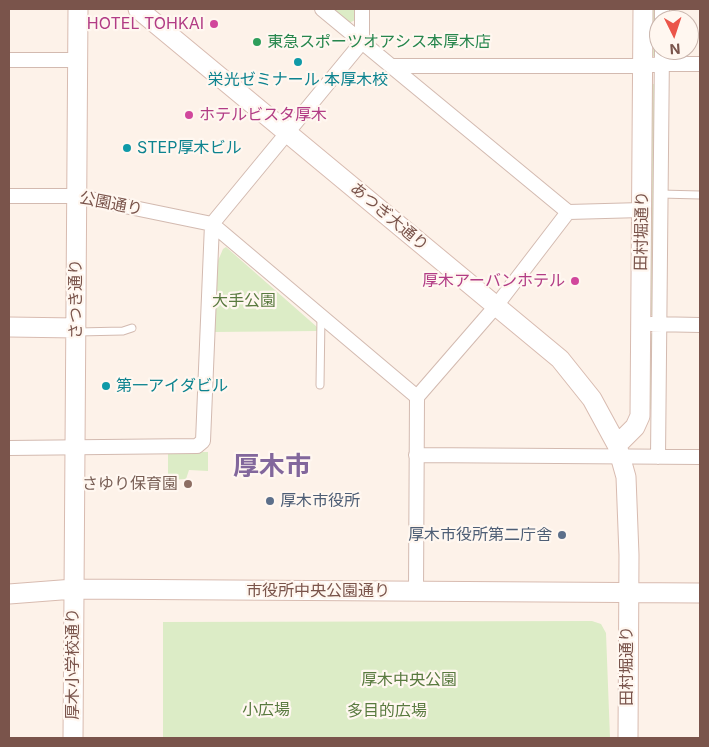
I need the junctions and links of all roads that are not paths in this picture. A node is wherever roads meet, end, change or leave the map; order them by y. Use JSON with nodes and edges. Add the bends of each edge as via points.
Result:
{"nodes":[{"id":1,"x":78,"y":9,"type":"edge"},
{"id":2,"x":138,"y":9,"type":"edge"},
{"id":3,"x":322,"y":9,"type":"edge"},
{"id":4,"x":362,"y":9,"type":"edge"},
{"id":5,"x":643,"y":9,"type":"edge"},
{"id":6,"x":649,"y":34,"type":"edge"},
{"id":7,"x":362,"y":42,"type":"junction"},
{"id":8,"x":9,"y":60,"type":"edge"},
{"id":9,"x":78,"y":60,"type":"junction"},
{"id":10,"x":655,"y":60,"type":"edge"},
{"id":11,"x":700,"y":64,"type":"edge"},
{"id":12,"x":392,"y":66,"type":"junction"},
{"id":13,"x":289,"y":133,"type":"junction"},
{"id":14,"x":660,"y":194,"type":"junction"},
{"id":15,"x":700,"y":195,"type":"edge"},
{"id":16,"x":9,"y":196,"type":"edge"},
{"id":17,"x":76,"y":196,"type":"junction"},
{"id":18,"x":642,"y":210,"type":"junction"},
{"id":19,"x":568,"y":212,"type":"junction"},
{"id":20,"x":212,"y":224,"type":"junction"},
{"id":21,"x":496,"y":306,"type":"junction"},
{"id":22,"x":321,"y":316,"type":"junction"},
{"id":23,"x":650,"y":324,"type":"junction"},
{"id":24,"x":700,"y":325,"type":"edge"},
{"id":25,"x":9,"y":327,"type":"edge"},
{"id":26,"x":132,"y":328,"type":"dead end"},
{"id":27,"x":76,"y":330,"type":"junction"},
{"id":28,"x":320,"y":385,"type":"dead end"},
{"id":29,"x":417,"y":397,"type":"junction"},
{"id":30,"x":75,"y":446,"type":"junction"},
{"id":31,"x":9,"y":448,"type":"edge"},
{"id":32,"x":619,"y":451,"type":"junction"},
{"id":33,"x":416,"y":454,"type":"junction"},
{"id":34,"x":658,"y":457,"type":"junction"},
{"id":35,"x":700,"y":457,"type":"edge"},
{"id":36,"x":74,"y":589,"type":"junction"},
{"id":37,"x":416,"y":592,"type":"junction"},
{"id":38,"x":628,"y":593,"type":"junction"},
{"id":39,"x":9,"y":594,"type":"edge"},
{"id":40,"x":700,"y":594,"type":"edge"},
{"id":41,"x":73,"y":738,"type":"edge"},
{"id":42,"x":628,"y":738,"type":"edge"}],
"edges":[{"from":1,"to":9,"type":"street","name":"さつき通り"},
{"from":2,"to":13,"type":"street","name":"あつぎ大通り"},
{"from":3,"to":7,"type":"street"},
{"from":4,"to":7,"type":"street"},
{"from":5,"to":6,"type":"street","name":"田村堀通り"},
{"from":7,"to":12,"type":"street"},
{"from":7,"to":13,"type":"street"},
{"from":8,"to":9,"type":"street"},
{"from":9,"to":17,"type":"street","name":"さつき通り"},
{"from":10,"to":11,"type":"street"},
{"from":10,"to":12,"type":"street"},
{"from":10,"to":14,"type":"street"},
{"from":10,"to":18,"type":"street","name":"田村堀通り"},
{"from":12,"to":19,"type":"street"},
{"from":13,"to":20,"type":"street"},
{"from":13,"to":21,"type":"street","name":"あつぎ大通り"},
{"from":14,"to":15,"type":"lane"},
{"from":14,"to":23,"type":"street"},
{"from":16,"to":17,"type":"street","name":"公園通り"},
{"from":17,"to":20,"type":"street","name":"公園通り"},
{"from":17,"to":27,"type":"street","name":"さつき通り"},
{"from":18,"to":19,"type":"street"},
{"from":18,"to":23,"type":"street","name":"田村堀通り"},
{"from":19,"to":21,"type":"street"},
{"from":20,"to":22,"type":"street"},
{"from":20,"to":30,"type":"street","via":[[203,441],[197,446]]},
{"from":21,"to":29,"type":"street"},
{"from":21,"to":32,"type":"street","name":"あつぎ大通り","via":[[560,359],[578,379]]},
{"from":22,"to":28,"type":"lane"},
{"from":22,"to":29,"type":"street"},
{"from":23,"to":24,"type":"street"},
{"from":23,"to":32,"type":"street","name":"田村堀通り","via":[[640,416]]},
{"from":23,"to":34,"type":"street"},
{"from":25,"to":27,"type":"street"},
{"from":26,"to":27,"type":"lane","via":[[123,331]]},
{"from":27,"to":30,"type":"street","name":"さつき通り"},
{"from":29,"to":33,"type":"street"},
{"from":30,"to":31,"type":"street"},
{"from":30,"to":36,"type":"street","name":"さつき通り"},
{"from":32,"to":33,"type":"street"},
{"from":32,"to":34,"type":"street"},
{"from":32,"to":38,"type":"street","name":"田村堀通り","via":[[627,500]]},
{"from":33,"to":37,"type":"street"},
{"from":34,"to":35,"type":"street"},
{"from":36,"to":37,"type":"street","name":"市役所中央公園通り"},
{"from":36,"to":39,"type":"street","name":"市役所中央公園通り"},
{"from":36,"to":41,"type":"street","name":"厚木小学校通り"},
{"from":37,"to":38,"type":"street","name":"市役所中央公園通り"},
{"from":38,"to":40,"type":"street","name":"市役所中央公園通り"},
{"from":38,"to":42,"type":"street","name":"田村堀通り"}]}
